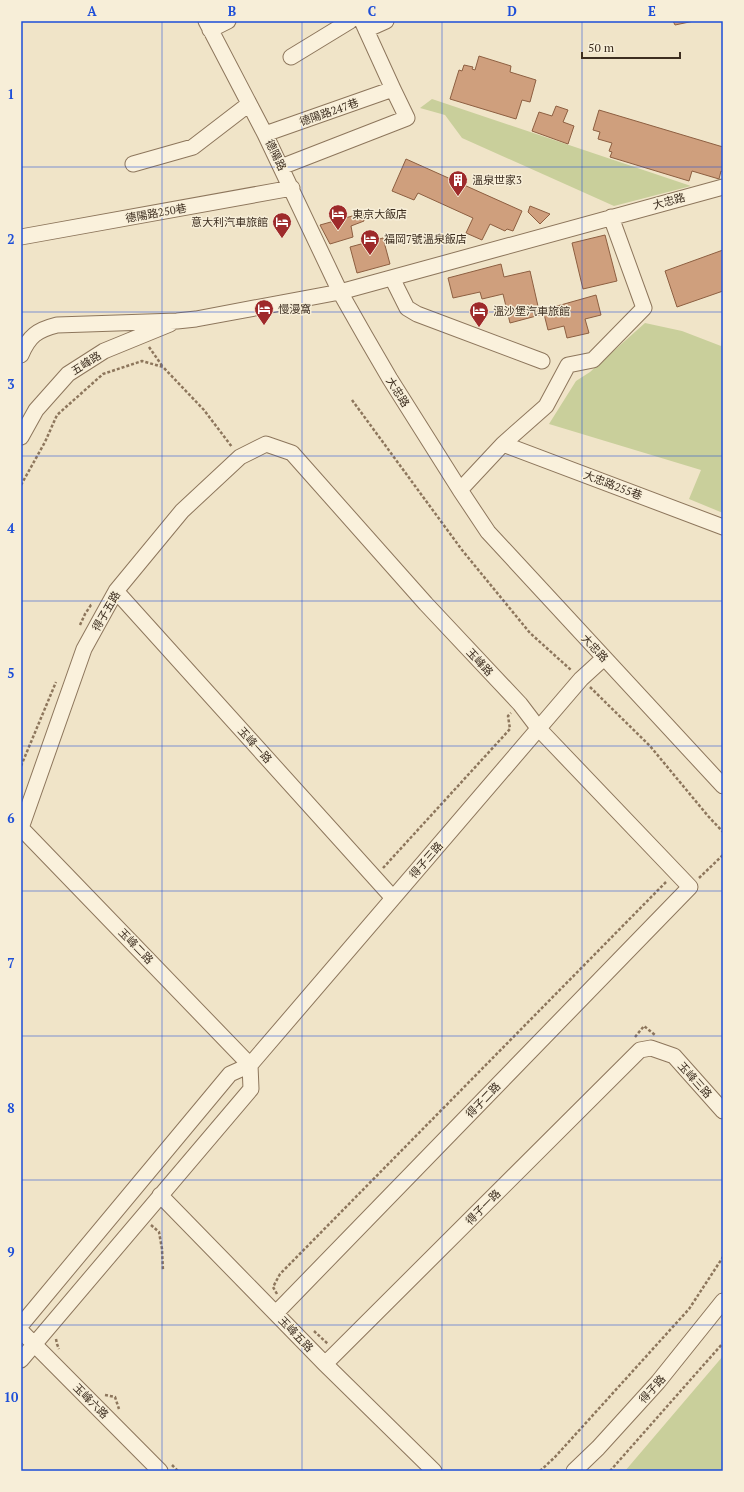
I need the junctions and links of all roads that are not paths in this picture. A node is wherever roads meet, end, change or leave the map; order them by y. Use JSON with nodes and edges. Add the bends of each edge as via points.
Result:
{"nodes":[{"id":1,"x":228,"y":21,"type":"edge"},
{"id":2,"x":350,"y":21,"type":"edge"},
{"id":3,"x":386,"y":21,"type":"edge"},
{"id":4,"x":208,"y":26,"type":"edge"},
{"id":5,"x":364,"y":26,"type":"edge"},
{"id":6,"x":291,"y":57,"type":"dead end"},
{"id":7,"x":393,"y":89,"type":"junction"},
{"id":8,"x":249,"y":104,"type":"junction"},
{"id":9,"x":265,"y":134,"type":"junction"},
{"id":10,"x":133,"y":164,"type":"dead end"},
{"id":11,"x":281,"y":167,"type":"junction"},
{"id":12,"x":723,"y":187,"type":"edge"},
{"id":13,"x":292,"y":188,"type":"junction"},
{"id":14,"x":611,"y":217,"type":"junction"},
{"id":15,"x":21,"y":237,"type":"edge"},
{"id":16,"x":392,"y":278,"type":"junction"},
{"id":17,"x":340,"y":292,"type":"junction"},
{"id":18,"x":177,"y":321,"type":"junction"},
{"id":19,"x":23,"y":347,"type":"edge"},
{"id":20,"x":542,"y":361,"type":"dead end"},
{"id":21,"x":21,"y":437,"type":"edge"},
{"id":22,"x":266,"y":444,"type":"joint"},
{"id":23,"x":503,"y":444,"type":"junction"},
{"id":24,"x":460,"y":490,"type":"junction"},
{"id":25,"x":723,"y":527,"type":"edge"},
{"id":26,"x":116,"y":591,"type":"junction"},
{"id":27,"x":604,"y":658,"type":"junction"},
{"id":28,"x":538,"y":729,"type":"junction"},
{"id":29,"x":723,"y":786,"type":"edge"},
{"id":30,"x":21,"y":828,"type":"edge"},
{"id":31,"x":686,"y":882,"type":"joint"},
{"id":32,"x":393,"y":898,"type":"junction"},
{"id":33,"x":640,"y":1050,"type":"joint"},
{"id":34,"x":250,"y":1065,"type":"junction"},
{"id":35,"x":723,"y":1111,"type":"edge"},
{"id":36,"x":160,"y":1195,"type":"junction"},
{"id":37,"x":723,"y":1301,"type":"edge"},
{"id":38,"x":280,"y":1310,"type":"junction"},
{"id":39,"x":21,"y":1325,"type":"edge"},
{"id":40,"x":21,"y":1331,"type":"edge"},
{"id":41,"x":34,"y":1344,"type":"junction"},
{"id":42,"x":21,"y":1360,"type":"edge"},
{"id":43,"x":325,"y":1364,"type":"junction"},
{"id":44,"x":160,"y":1471,"type":"edge"},
{"id":45,"x":434,"y":1471,"type":"edge"},
{"id":46,"x":574,"y":1471,"type":"edge"}],
"edges":[{"from":1,"to":4,"type":"street"},
{"from":2,"to":6,"type":"street"},
{"from":3,"to":5,"type":"street"},
{"from":4,"to":8,"type":"street","name":"德陽路"},
{"from":5,"to":7,"type":"street"},
{"from":7,"to":9,"type":"street","name":"德陽路247巷"},
{"from":7,"to":11,"type":"street","via":[[407,118]]},
{"from":8,"to":9,"type":"street","name":"德陽路"},
{"from":8,"to":10,"type":"street","via":[[193,147]]},
{"from":9,"to":11,"type":"street","name":"德陽路"},
{"from":11,"to":13,"type":"street","name":"德陽路"},
{"from":12,"to":14,"type":"street","name":"大忠路"},
{"from":13,"to":15,"type":"street","name":"德陽路250巷"},
{"from":13,"to":17,"type":"street","name":"德陽路"},
{"from":14,"to":16,"type":"street","name":"大忠路"},
{"from":14,"to":23,"type":"street","via":[[644,308],[593,360],[568,365],[546,406]]},
{"from":16,"to":17,"type":"street","name":"大忠路"},
{"from":16,"to":20,"type":"street","via":[[407,308],[417,314]]},
{"from":17,"to":18,"type":"street","name":"五峰路"},
{"from":17,"to":24,"type":"street","name":"大忠路","via":[[390,379]]},
{"from":18,"to":19,"type":"street","name":"五峰路","via":[[57,325],[33,335]]},
{"from":18,"to":21,"type":"street","name":"五峰路","via":[[104,351],[68,374],[36,410]]},
{"from":22,"to":26,"type":"street","name":"得子五路","via":[[240,457],[182,511]]},
{"from":22,"to":28,"type":"street","name":"玉峰路","via":[[292,453],[426,604],[520,704]]},
{"from":23,"to":24,"type":"street"},
{"from":23,"to":25,"type":"street","name":"大忠路255巷"},
{"from":24,"to":27,"type":"street","name":"大忠路","via":[[488,532]]},
{"from":26,"to":30,"type":"street","name":"得子五路","via":[[84,649]]},
{"from":26,"to":32,"type":"street","name":"玉峰一路"},
{"from":27,"to":28,"type":"street","name":"得子三路","via":[[581,679]]},
{"from":27,"to":29,"type":"street","name":"大忠路"},
{"from":28,"to":31,"type":"street","name":"玉峰路"},
{"from":28,"to":32,"type":"street","name":"得子三路"},
{"from":30,"to":34,"type":"street","name":"玉峰二路"},
{"from":31,"to":38,"type":"street","name":"得子二路"},
{"from":32,"to":34,"type":"street","name":"得子三路"},
{"from":33,"to":35,"type":"street","name":"玉峰三路","via":[[652,1048],[674,1056]]},
{"from":33,"to":43,"type":"street","name":"得子一路"},
{"from":34,"to":36,"type":"street","via":[[251,1089]]},
{"from":34,"to":39,"type":"street","via":[[230,1074]]},
{"from":36,"to":38,"type":"street","name":"玉峰五路"},
{"from":36,"to":41,"type":"street"},
{"from":37,"to":46,"type":"street","name":"得子路","via":[[658,1382]]},
{"from":38,"to":43,"type":"street","name":"玉峰五路"},
{"from":40,"to":41,"type":"street","name":"玉峰六路"},
{"from":41,"to":42,"type":"street"},
{"from":41,"to":44,"type":"street","name":"玉峰六路"},
{"from":43,"to":45,"type":"street","name":"玉峰五路"}]}
